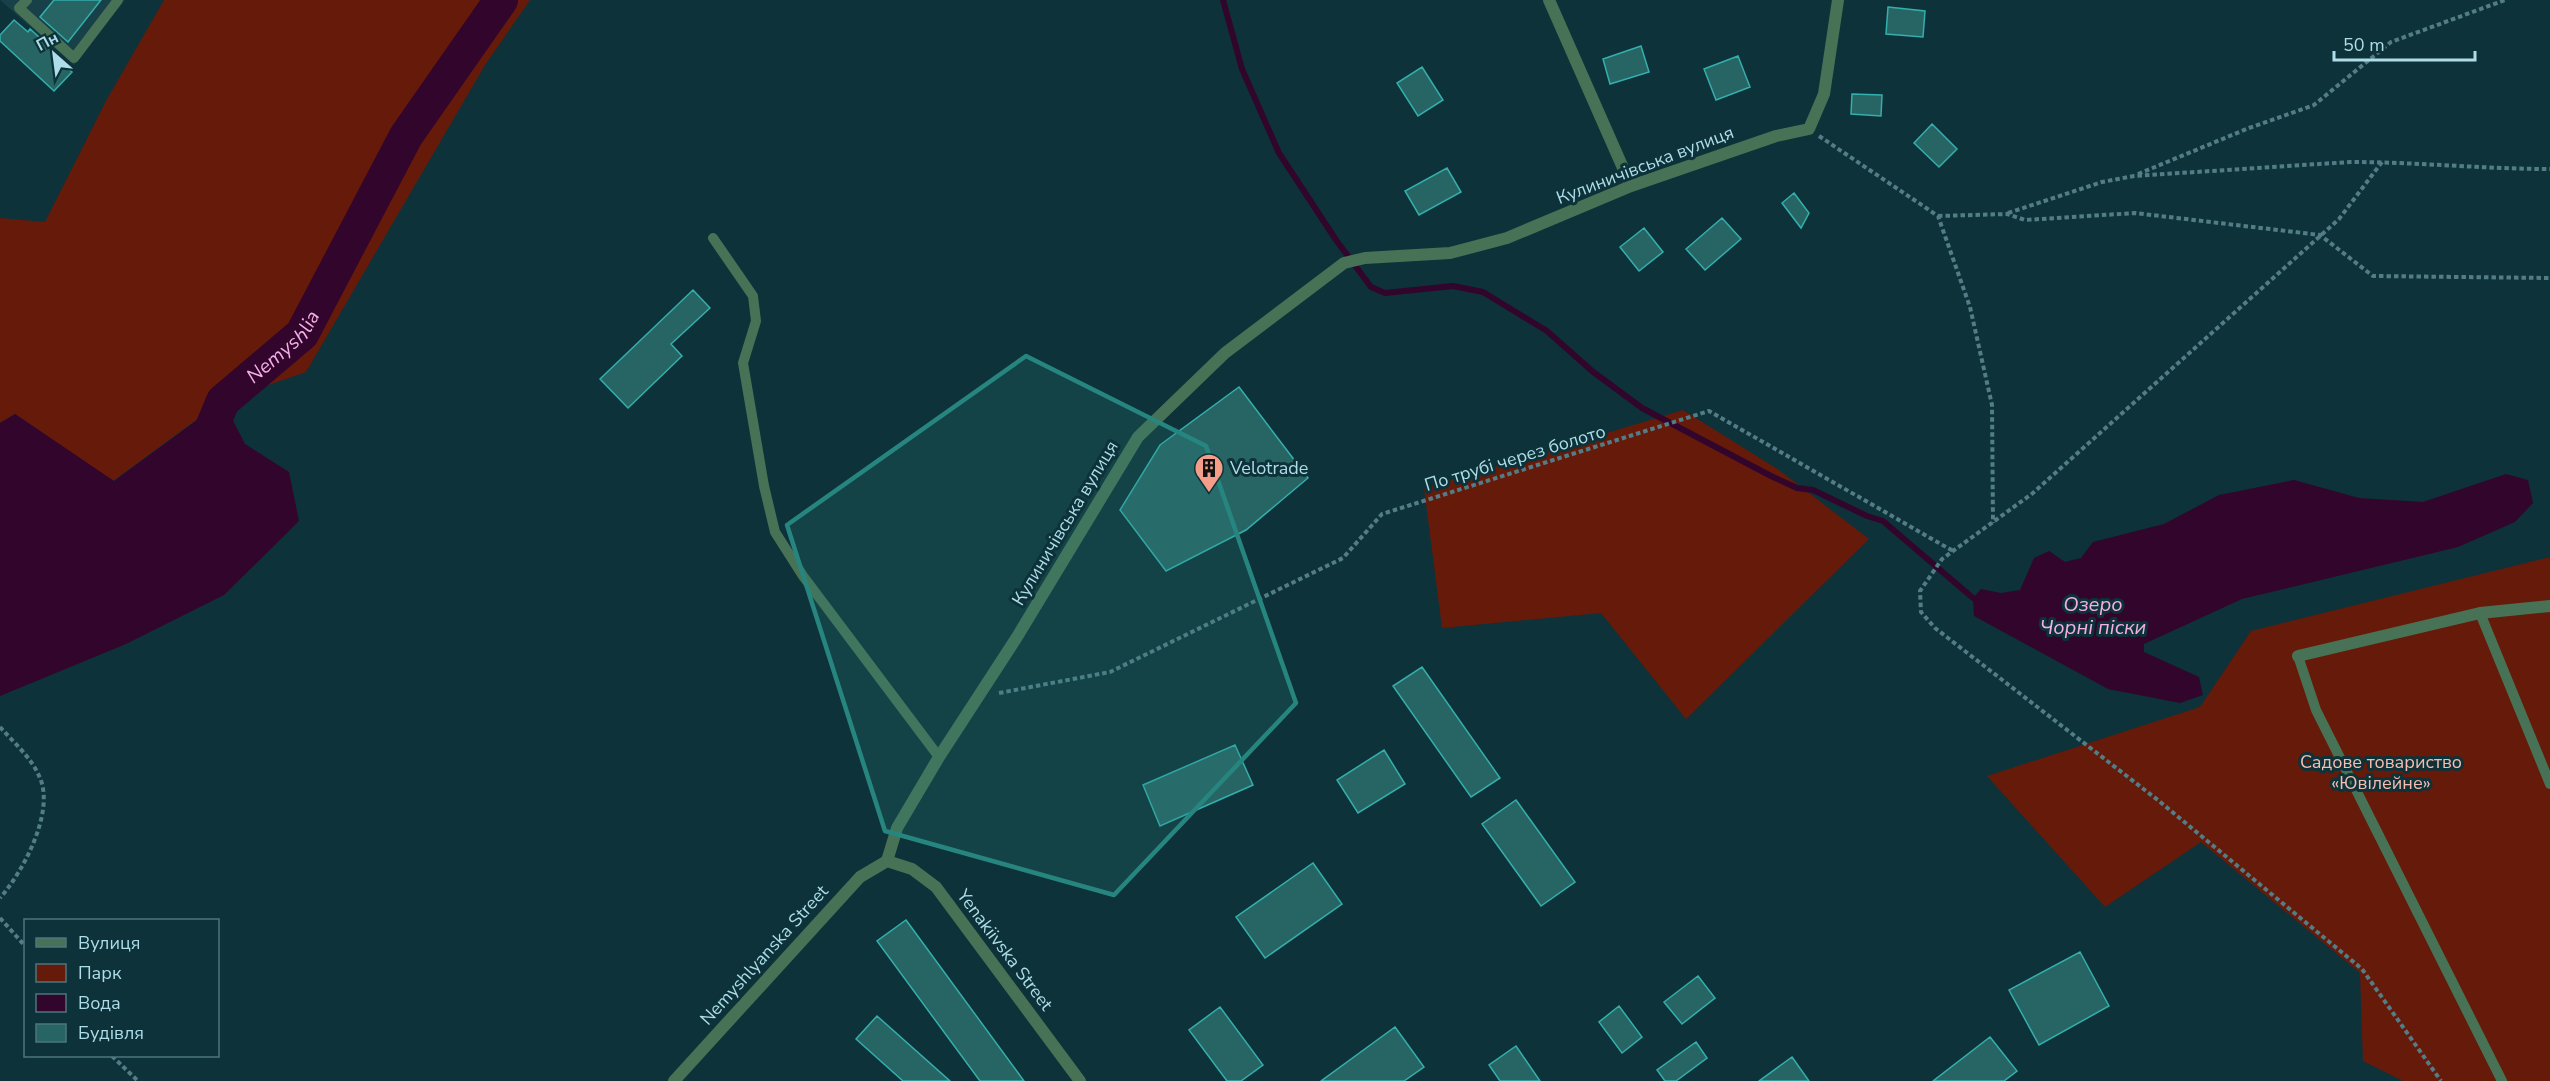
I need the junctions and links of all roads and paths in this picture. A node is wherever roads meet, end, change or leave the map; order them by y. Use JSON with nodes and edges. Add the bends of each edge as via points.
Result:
{"nodes":[{"id":1,"x":27,"y":0,"type":"edge"},
{"id":2,"x":118,"y":0,"type":"edge"},
{"id":3,"x":1549,"y":0,"type":"edge"},
{"id":4,"x":1838,"y":0,"type":"edge"},
{"id":5,"x":2505,"y":0,"type":"edge"},
{"id":6,"x":1809,"y":129,"type":"junction"},
{"id":7,"x":2382,"y":162,"type":"junction"},
{"id":8,"x":2550,"y":169,"type":"edge"},
{"id":9,"x":2134,"y":176,"type":"junction"},
{"id":10,"x":1631,"y":186,"type":"junction"},
{"id":11,"x":2007,"y":214,"type":"junction"},
{"id":12,"x":1938,"y":216,"type":"junction"},
{"id":13,"x":2320,"y":235,"type":"junction"},
{"id":14,"x":712,"y":238,"type":"dead end"},
{"id":15,"x":2550,"y":278,"type":"edge"},
{"id":16,"x":1992,"y":523,"type":"junction"},
{"id":17,"x":1953,"y":551,"type":"junction"},
{"id":18,"x":2550,"y":606,"type":"edge"},
{"id":19,"x":2480,"y":613,"type":"junction"},
{"id":20,"x":2298,"y":656,"type":"joint"},
{"id":21,"x":978,"y":697,"type":"junction"},
{"id":22,"x":0,"y":727,"type":"edge"},
{"id":23,"x":939,"y":757,"type":"junction"},
{"id":24,"x":2550,"y":784,"type":"edge"},
{"id":25,"x":887,"y":861,"type":"junction"},
{"id":26,"x":0,"y":898,"type":"edge"},
{"id":27,"x":0,"y":918,"type":"edge"},
{"id":28,"x":24,"y":945,"type":"edge"},
{"id":29,"x":113,"y":1057,"type":"edge"},
{"id":30,"x":138,"y":1081,"type":"edge"},
{"id":31,"x":674,"y":1081,"type":"edge"},
{"id":32,"x":1080,"y":1081,"type":"edge"},
{"id":33,"x":2441,"y":1081,"type":"edge"},
{"id":34,"x":2502,"y":1081,"type":"edge"}],
"edges":[{"from":1,"to":2,"type":"lane","via":[[19,8],[74,58]]},
{"from":3,"to":10,"type":"street"},
{"from":4,"to":6,"type":"street","via":[[1824,94]]},
{"from":5,"to":9,"type":"path","via":[[2391,42],[2314,105]]},
{"from":6,"to":10,"type":"street","name":"Кулиничівська вулиця","via":[[1776,136]]},
{"from":6,"to":12,"type":"path"},
{"from":7,"to":8,"type":"path"},
{"from":7,"to":9,"type":"path"},
{"from":7,"to":13,"type":"path","via":[[2338,219]]},
{"from":9,"to":11,"type":"path","via":[[2102,182]]},
{"from":10,"to":21,"type":"street","name":"Кулиничівська вулиця","via":[[1507,238],[1450,253],[1365,258],[1344,263],[1225,353],[1138,437]]},
{"from":11,"to":12,"type":"path"},
{"from":11,"to":13,"type":"path","via":[[2025,220],[2135,213]]},
{"from":12,"to":16,"type":"path","via":[[1970,307],[1992,405]]},
{"from":13,"to":15,"type":"path","via":[[2373,276]]},
{"from":13,"to":16,"type":"path","via":[[2033,493]]},
{"from":14,"to":23,"type":"lane","via":[[753,296],[756,321],[743,363],[775,532],[803,576]]},
{"from":16,"to":17,"type":"path"},
{"from":17,"to":21,"type":"path","name":"По трубі через болото","via":[[1709,411],[1382,514],[1343,558],[1110,672]]},
{"from":17,"to":33,"type":"path","via":[[1942,559],[1920,591],[1922,612],[1935,628],[2159,801],[2362,969]]},
{"from":18,"to":19,"type":"street"},
{"from":19,"to":20,"type":"street"},
{"from":19,"to":24,"type":"lane"},
{"from":20,"to":34,"type":"lane","via":[[2316,710]]},
{"from":21,"to":23,"type":"street","name":"Кулиничівська вулиця"},
{"from":22,"to":26,"type":"path","via":[[34,765],[42,781],[42,802],[39,827],[22,868]]},
{"from":23,"to":25,"type":"street","name":"Кулиничівська вулиця","via":[[897,828]]},
{"from":25,"to":31,"type":"street","name":"Nemyshlyanska Street","via":[[860,877]]},
{"from":25,"to":32,"type":"street","name":"Yenakiivska Street","via":[[912,869],[936,886]]},
{"from":27,"to":28,"type":"path"},
{"from":29,"to":30,"type":"path"}]}
